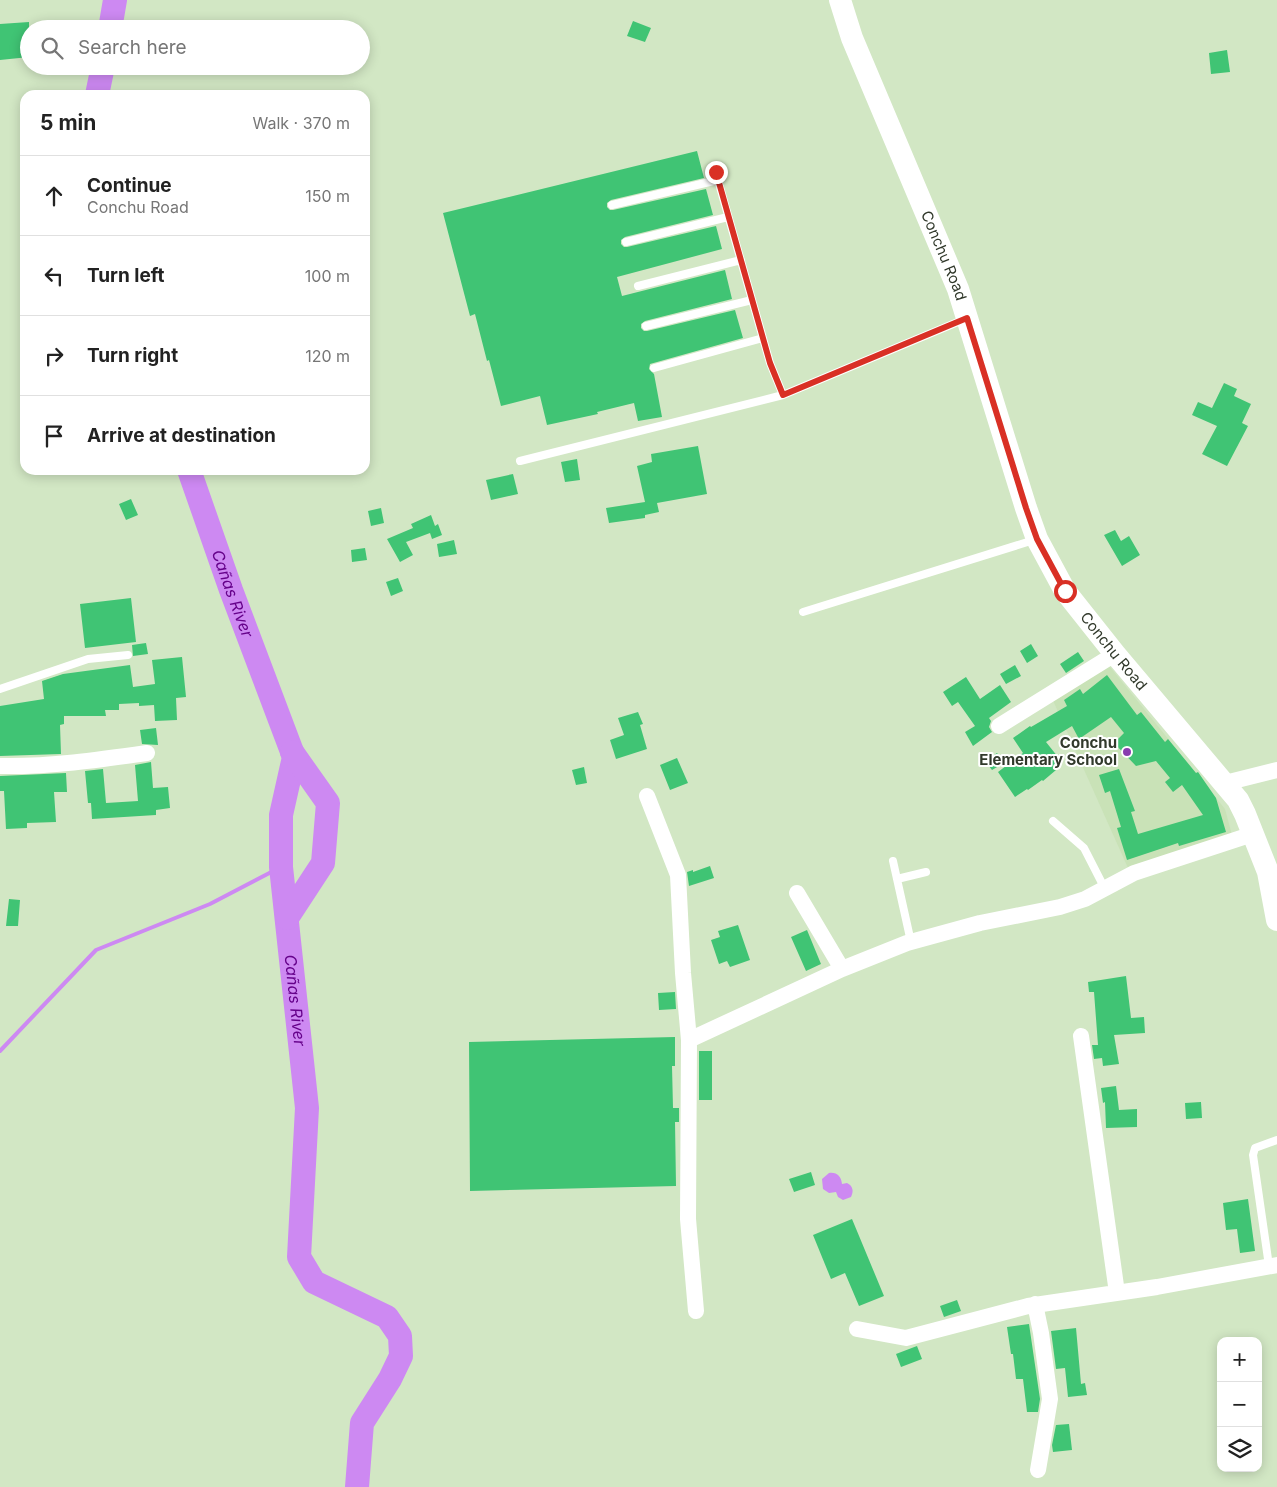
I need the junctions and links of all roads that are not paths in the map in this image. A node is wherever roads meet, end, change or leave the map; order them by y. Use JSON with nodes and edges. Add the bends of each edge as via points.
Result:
{"nodes":[{"id":1,"x":840,"y":0,"type":"edge"},
{"id":2,"x":612,"y":205,"type":"dead end"},
{"id":3,"x":728,"y":217,"type":"junction"},
{"id":4,"x":626,"y":242,"type":"dead end"},
{"id":5,"x":741,"y":260,"type":"junction"},
{"id":6,"x":638,"y":286,"type":"dead end"},
{"id":7,"x":752,"y":300,"type":"junction"},
{"id":8,"x":967,"y":318,"type":"junction"},
{"id":9,"x":646,"y":326,"type":"dead end"},
{"id":10,"x":763,"y":338,"type":"junction"},
{"id":11,"x":654,"y":368,"type":"dead end"},
{"id":12,"x":783,"y":395,"type":"junction"},
{"id":13,"x":520,"y":461,"type":"dead end"},
{"id":14,"x":1037,"y":539,"type":"junction"},
{"id":15,"x":802,"y":612,"type":"dead end"},
{"id":16,"x":128,"y":654,"type":"dead end"},
{"id":17,"x":1115,"y":654,"type":"junction"},
{"id":18,"x":0,"y":689,"type":"edge"},
{"id":19,"x":999,"y":726,"type":"dead end"},
{"id":20,"x":147,"y":753,"type":"dead end"},
{"id":21,"x":0,"y":766,"type":"edge"},
{"id":22,"x":1277,"y":770,"type":"edge"},
{"id":23,"x":1225,"y":783,"type":"junction"},
{"id":24,"x":647,"y":796,"type":"dead end"},
{"id":25,"x":1053,"y":821,"type":"dead end"},
{"id":26,"x":1253,"y":834,"type":"junction"},
{"id":27,"x":893,"y":861,"type":"dead end"},
{"id":28,"x":926,"y":872,"type":"dead end"},
{"id":29,"x":897,"y":879,"type":"junction"},
{"id":30,"x":1105,"y":889,"type":"junction"},
{"id":31,"x":797,"y":893,"type":"dead end"},
{"id":32,"x":1277,"y":920,"type":"edge"},
{"id":33,"x":911,"y":942,"type":"junction"},
{"id":34,"x":842,"y":969,"type":"junction"},
{"id":35,"x":1081,"y":1036,"type":"dead end"},
{"id":36,"x":689,"y":1040,"type":"junction"},
{"id":37,"x":1277,"y":1140,"type":"edge"},
{"id":38,"x":1273,"y":1266,"type":"edge"},
{"id":39,"x":1117,"y":1293,"type":"junction"},
{"id":40,"x":1035,"y":1304,"type":"junction"},
{"id":41,"x":696,"y":1311,"type":"dead end"},
{"id":42,"x":857,"y":1330,"type":"dead end"},
{"id":43,"x":1038,"y":1470,"type":"dead end"}],
"edges":[{"from":1,"to":8,"type":"main road","name":"Conchu Road","via":[[852,38],[958,289]]},
{"from":2,"to":3,"type":"lane","via":[[717,176]]},
{"from":3,"to":4,"type":"lane"},
{"from":3,"to":5,"type":"lane"},
{"from":5,"to":6,"type":"lane"},
{"from":5,"to":7,"type":"lane"},
{"from":7,"to":9,"type":"lane"},
{"from":7,"to":10,"type":"lane"},
{"from":8,"to":12,"type":"lane"},
{"from":8,"to":14,"type":"main road","name":"Conchu Road"},
{"from":10,"to":11,"type":"lane"},
{"from":10,"to":12,"type":"lane"},
{"from":12,"to":13,"type":"lane"},
{"from":14,"to":15,"type":"lane"},
{"from":14,"to":17,"type":"main road","name":"Conchu Road","via":[[1065,591]]},
{"from":16,"to":18,"type":"lane","via":[[88,659]]},
{"from":17,"to":19,"type":"street"},
{"from":17,"to":23,"type":"main road","name":"Conchu Road"},
{"from":20,"to":21,"type":"street","via":[[73,763]]},
{"from":22,"to":23,"type":"street"},
{"from":23,"to":26,"type":"main road","name":"Conchu Road","via":[[1238,800]]},
{"from":24,"to":36,"type":"street","via":[[678,875]]},
{"from":25,"to":30,"type":"lane","via":[[1084,848]]},
{"from":26,"to":30,"type":"street","via":[[1134,873]]},
{"from":26,"to":32,"type":"main road","name":"Conchu Road","via":[[1268,872]]},
{"from":27,"to":29,"type":"lane"},
{"from":28,"to":29,"type":"lane"},
{"from":29,"to":33,"type":"lane"},
{"from":30,"to":33,"type":"street","via":[[1060,907],[980,923]]},
{"from":31,"to":34,"type":"street"},
{"from":33,"to":34,"type":"street"},
{"from":34,"to":36,"type":"street"},
{"from":35,"to":39,"type":"street"},
{"from":36,"to":41,"type":"street","via":[[688,1219]]},
{"from":37,"to":38,"type":"lane","via":[[1255,1148],[1253,1155]]},
{"from":38,"to":39,"type":"street"},
{"from":39,"to":40,"type":"street"},
{"from":40,"to":42,"type":"street","via":[[906,1338]]},
{"from":40,"to":43,"type":"street","via":[[1050,1399]]}]}
